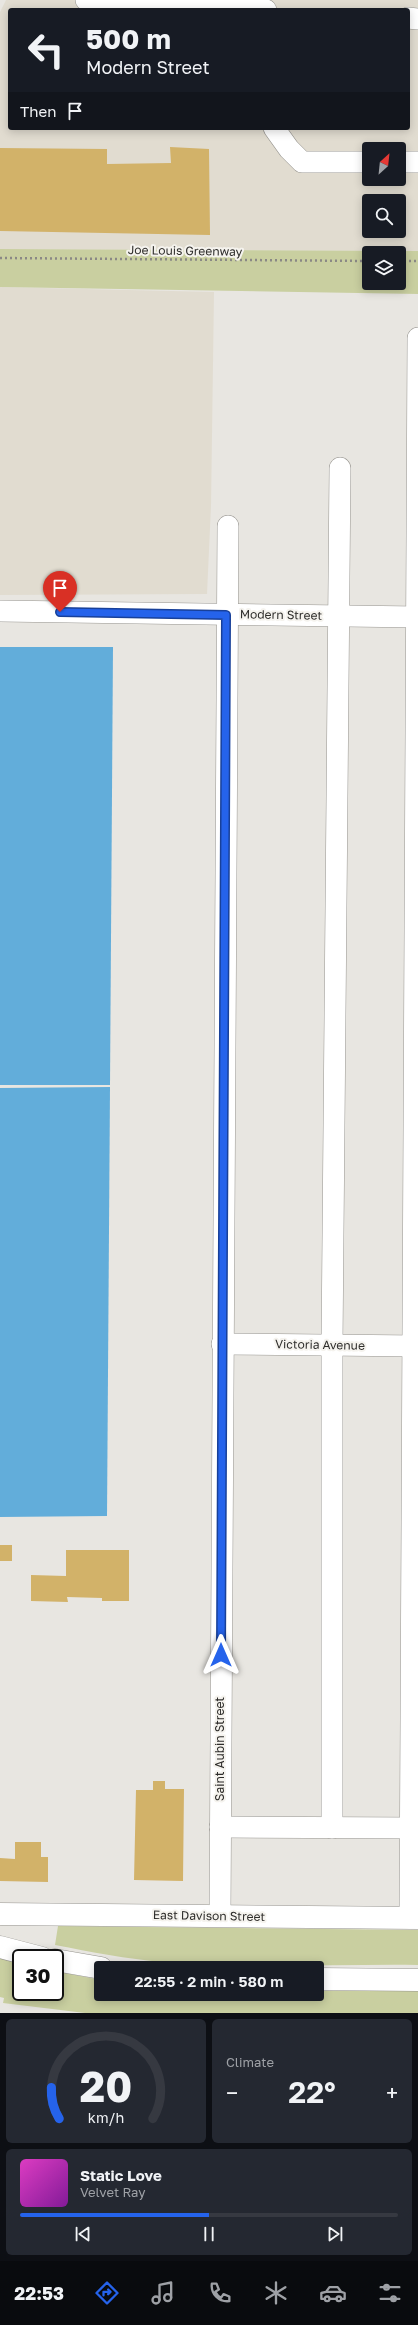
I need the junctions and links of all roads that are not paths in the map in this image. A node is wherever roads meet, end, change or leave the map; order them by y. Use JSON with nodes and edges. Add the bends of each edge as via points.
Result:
{"nodes":[{"id":1,"x":86,"y":0,"type":"edge"},
{"id":2,"x":230,"y":8,"type":"edge"},
{"id":3,"x":275,"y":130,"type":"edge"},
{"id":4,"x":362,"y":162,"type":"edge"},
{"id":5,"x":406,"y":162,"type":"edge"},
{"id":6,"x":418,"y":162,"type":"edge"},
{"id":7,"x":418,"y":338,"type":"edge"},
{"id":8,"x":340,"y":468,"type":"dead end"},
{"id":9,"x":228,"y":526,"type":"dead end"},
{"id":10,"x":0,"y":612,"type":"edge"},
{"id":11,"x":226,"y":615,"type":"junction"},
{"id":12,"x":338,"y":616,"type":"junction"},
{"id":13,"x":417,"y":617,"type":"edge"},
{"id":14,"x":222,"y":1344,"type":"junction"},
{"id":15,"x":332,"y":1345,"type":"junction"},
{"id":16,"x":415,"y":1346,"type":"edge"},
{"id":17,"x":220,"y":1827,"type":"junction"},
{"id":18,"x":332,"y":1828,"type":"junction"},
{"id":19,"x":414,"y":1829,"type":"edge"},
{"id":20,"x":0,"y":1914,"type":"edge"},
{"id":21,"x":220,"y":1916,"type":"junction"},
{"id":22,"x":414,"y":1918,"type":"edge"},
{"id":23,"x":0,"y":1947,"type":"edge"},
{"id":24,"x":12,"y":1950,"type":"edge"},
{"id":25,"x":64,"y":1962,"type":"edge"},
{"id":26,"x":94,"y":1967,"type":"edge"},
{"id":27,"x":324,"y":1979,"type":"edge"},
{"id":28,"x":418,"y":1980,"type":"edge"}],
"edges":[{"from":1,"to":2,"type":"street"},
{"from":3,"to":4,"type":"street","via":[[302,162]]},
{"from":5,"to":6,"type":"street"},
{"from":7,"to":13,"type":"street"},
{"from":8,"to":12,"type":"street"},
{"from":9,"to":11,"type":"street","name":"Saint Aubin Street"},
{"from":10,"to":11,"type":"street","name":"Modern Street"},
{"from":11,"to":12,"type":"street","name":"Modern Street"},
{"from":11,"to":14,"type":"street","name":"Saint Aubin Street"},
{"from":12,"to":13,"type":"street","name":"Modern Street"},
{"from":12,"to":15,"type":"street"},
{"from":13,"to":16,"type":"street"},
{"from":14,"to":15,"type":"street","name":"Victoria Avenue"},
{"from":14,"to":17,"type":"street","name":"Saint Aubin Street"},
{"from":15,"to":16,"type":"street","name":"Victoria Avenue"},
{"from":15,"to":18,"type":"street"},
{"from":16,"to":19,"type":"street"},
{"from":17,"to":18,"type":"street"},
{"from":17,"to":21,"type":"street","name":"Saint Aubin Street"},
{"from":18,"to":19,"type":"street"},
{"from":19,"to":22,"type":"street"},
{"from":20,"to":21,"type":"main road","name":"East Davison Street"},
{"from":21,"to":22,"type":"main road","name":"East Davison Street"},
{"from":23,"to":24,"type":"main road"},
{"from":25,"to":26,"type":"main road"},
{"from":27,"to":28,"type":"main road"}]}
